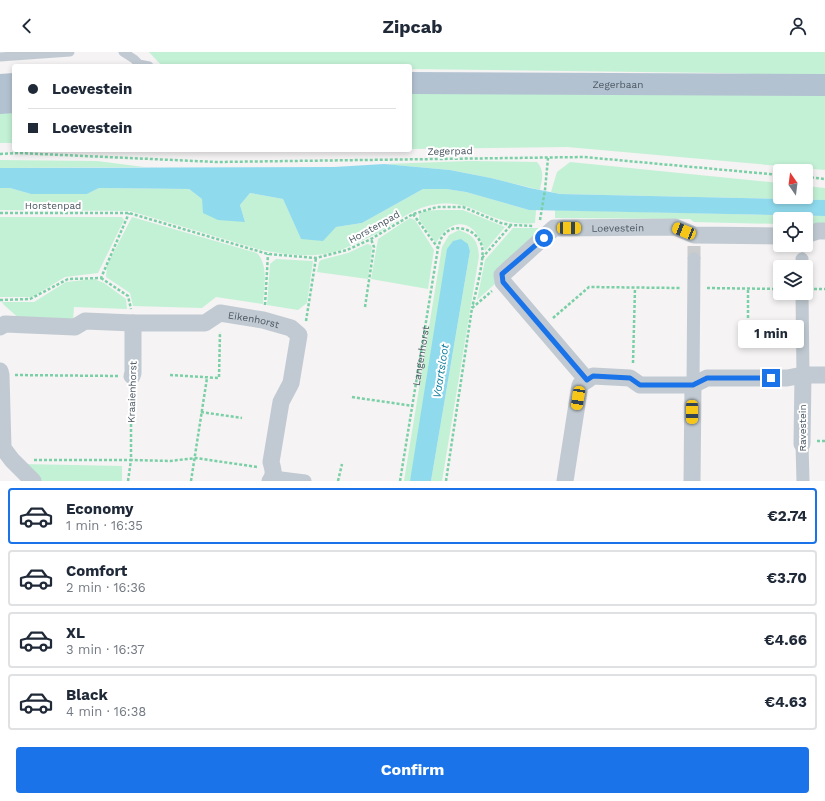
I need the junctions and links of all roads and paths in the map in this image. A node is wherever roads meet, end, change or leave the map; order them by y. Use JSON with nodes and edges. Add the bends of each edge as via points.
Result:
{"nodes":[{"id":1,"x":70,"y":52,"type":"edge"},
{"id":2,"x":123,"y":52,"type":"edge"},
{"id":3,"x":0,"y":57,"type":"edge"},
{"id":4,"x":137,"y":64,"type":"edge"},
{"id":5,"x":412,"y":83,"type":"edge"},
{"id":6,"x":12,"y":84,"type":"edge"},
{"id":7,"x":0,"y":85,"type":"edge"},
{"id":8,"x":825,"y":85,"type":"edge"},
{"id":9,"x":12,"y":102,"type":"edge"},
{"id":10,"x":0,"y":103,"type":"edge"},
{"id":11,"x":0,"y":154,"type":"edge"},
{"id":12,"x":548,"y":158,"type":"junction"},
{"id":13,"x":773,"y":174,"type":"edge"},
{"id":14,"x":813,"y":178,"type":"edge"},
{"id":15,"x":825,"y":179,"type":"edge"},
{"id":16,"x":0,"y":213,"type":"edge"},
{"id":17,"x":129,"y":213,"type":"junction"},
{"id":18,"x":413,"y":214,"type":"junction"},
{"id":19,"x":540,"y":220,"type":"dead end"},
{"id":20,"x":511,"y":225,"type":"junction"},
{"id":21,"x":554,"y":228,"type":"junction"},
{"id":22,"x":825,"y":231,"type":"edge"},
{"id":23,"x":813,"y":235,"type":"edge"},
{"id":24,"x":773,"y":236,"type":"edge"},
{"id":25,"x":371,"y":239,"type":"junction"},
{"id":26,"x":438,"y":248,"type":"junction"},
{"id":27,"x":268,"y":254,"type":"junction"},
{"id":28,"x":316,"y":258,"type":"junction"},
{"id":29,"x":482,"y":259,"type":"junction"},
{"id":30,"x":694,"y":259,"type":"tunnel mouth"},
{"id":31,"x":101,"y":278,"type":"junction"},
{"id":32,"x":635,"y":288,"type":"junction"},
{"id":33,"x":693,"y":288,"type":"junction"},
{"id":34,"x":748,"y":288,"type":"junction"},
{"id":35,"x":773,"y":289,"type":"edge"},
{"id":36,"x":490,"y":293,"type":"dead end"},
{"id":37,"x":0,"y":300,"type":"edge"},
{"id":38,"x":802,"y":300,"type":"edge"},
{"id":39,"x":365,"y":307,"type":"dead end"},
{"id":40,"x":472,"y":308,"type":"junction"},
{"id":41,"x":213,"y":318,"type":"junction"},
{"id":42,"x":263,"y":320,"type":"junction"},
{"id":43,"x":133,"y":323,"type":"junction"},
{"id":44,"x":0,"y":327,"type":"edge"},
{"id":45,"x":542,"y":328,"type":"junction"},
{"id":46,"x":299,"y":335,"type":"junction"},
{"id":47,"x":748,"y":338,"type":"dead end"},
{"id":48,"x":1,"y":373,"type":"edge"},
{"id":49,"x":170,"y":375,"type":"dead end"},
{"id":50,"x":803,"y":375,"type":"junction"},
{"id":51,"x":825,"y":375,"type":"edge"},
{"id":52,"x":132,"y":376,"type":"junction"},
{"id":53,"x":207,"y":378,"type":"junction"},
{"id":54,"x":632,"y":379,"type":"junction"},
{"id":55,"x":587,"y":380,"type":"junction"},
{"id":56,"x":693,"y":385,"type":"junction"},
{"id":57,"x":352,"y":397,"type":"dead end"},
{"id":58,"x":413,"y":406,"type":"junction"},
{"id":59,"x":201,"y":412,"type":"junction"},
{"id":60,"x":242,"y":418,"type":"dead end"},
{"id":61,"x":802,"y":444,"type":"joint"},
{"id":62,"x":195,"y":459,"type":"junction"},
{"id":63,"x":12,"y":460,"type":"junction"},
{"id":64,"x":131,"y":460,"type":"junction"},
{"id":65,"x":342,"y":464,"type":"dead end"},
{"id":66,"x":272,"y":476,"type":"edge"},
{"id":67,"x":33,"y":481,"type":"edge"},
{"id":68,"x":128,"y":481,"type":"edge"},
{"id":69,"x":191,"y":481,"type":"edge"},
{"id":70,"x":305,"y":481,"type":"edge"},
{"id":71,"x":338,"y":481,"type":"edge"},
{"id":72,"x":400,"y":481,"type":"edge"},
{"id":73,"x":446,"y":481,"type":"edge"},
{"id":74,"x":566,"y":481,"type":"edge"},
{"id":75,"x":692,"y":481,"type":"edge"},
{"id":76,"x":803,"y":481,"type":"edge"}],
"edges":[{"from":1,"to":3,"type":"lane"},
{"from":2,"to":4,"type":"lane"},
{"from":5,"to":8,"type":"main road","name":"Zegerbaan"},
{"from":6,"to":7,"type":"main road"},
{"from":9,"to":10,"type":"main road"},
{"from":11,"to":12,"type":"path","name":"Zegerpad","via":[[217,162]]},
{"from":12,"to":13,"type":"path","name":"Zegerpad","via":[[584,157]]},
{"from":12,"to":19,"type":"path"},
{"from":14,"to":15,"type":"path"},
{"from":16,"to":17,"type":"path","name":"Horstenpad"},
{"from":17,"to":27,"type":"path","name":"Horstenpad"},
{"from":17,"to":31,"type":"path"},
{"from":18,"to":20,"type":"path","name":"Horstenpad","via":[[437,207],[463,207]]},
{"from":18,"to":25,"type":"path","name":"Horstenpad"},
{"from":18,"to":26,"type":"path"},
{"from":20,"to":21,"type":"path","name":"Horstenpad","via":[[538,226],[546,230]]},
{"from":20,"to":29,"type":"path"},
{"from":21,"to":24,"type":"street","name":"Loevestein","via":[[675,227],[694,240]]},
{"from":21,"to":45,"type":"street","via":[[502,274],[503,282]]},
{"from":22,"to":23,"type":"street","via":[[818,231]]},
{"from":25,"to":28,"type":"path","name":"Horstenpad","via":[[347,250]]},
{"from":25,"to":39,"type":"path","via":[[374,246]]},
{"from":26,"to":29,"type":"path","via":[[447,232],[460,227],[474,232],[482,247]]},
{"from":26,"to":58,"type":"path","name":"Langenhorst"},
{"from":27,"to":28,"type":"path","name":"Horstenpad"},
{"from":27,"to":42,"type":"path"},
{"from":28,"to":46,"type":"path","via":[[305,329]]},
{"from":29,"to":40,"type":"path"},
{"from":30,"to":33,"type":"street"},
{"from":31,"to":37,"type":"path","via":[[68,279],[30,299]]},
{"from":31,"to":43,"type":"path","via":[[128,296]]},
{"from":32,"to":33,"type":"path"},
{"from":32,"to":45,"type":"path","via":[[589,287]]},
{"from":32,"to":54,"type":"path"},
{"from":33,"to":34,"type":"path"},
{"from":33,"to":56,"type":"street"},
{"from":34,"to":35,"type":"path"},
{"from":34,"to":47,"type":"path"},
{"from":36,"to":40,"type":"path"},
{"from":38,"to":50,"type":"street"},
{"from":40,"to":73,"type":"path"},
{"from":41,"to":42,"type":"street","name":"Eikenhorst","via":[[220,313]]},
{"from":41,"to":43,"type":"street","name":"Eikenhorst","via":[[205,323]]},
{"from":41,"to":53,"type":"path","via":[[220,328],[219,378]]},
{"from":42,"to":46,"type":"street","name":"Eikenhorst","via":[[291,328]]},
{"from":43,"to":44,"type":"street","name":"Eikenhorst","via":[[85,321],[75,327],[6,324]]},
{"from":43,"to":52,"type":"street","name":"Kraaienhorst"},
{"from":45,"to":55,"type":"street"},
{"from":46,"to":66,"type":"street","via":[[291,383],[281,402],[271,462]]},
{"from":48,"to":52,"type":"path"},
{"from":48,"to":63,"type":"street","via":[[3,448]]},
{"from":49,"to":53,"type":"path"},
{"from":50,"to":51,"type":"street"},
{"from":50,"to":56,"type":"street","via":[[787,378],[707,378]]},
{"from":50,"to":61,"type":"street","name":"Ravestein"},
{"from":52,"to":64,"type":"path","name":"Kraaienhorst"},
{"from":53,"to":59,"type":"path"},
{"from":54,"to":55,"type":"street","via":[[593,376]]},
{"from":54,"to":56,"type":"street","via":[[640,385]]},
{"from":55,"to":74,"type":"street","via":[[580,385]]},
{"from":56,"to":75,"type":"street"},
{"from":57,"to":58,"type":"path"},
{"from":58,"to":72,"type":"path","name":"Langenhorst"},
{"from":59,"to":60,"type":"path"},
{"from":59,"to":62,"type":"path"},
{"from":61,"to":76,"type":"street","name":"Ravestein"},
{"from":62,"to":64,"type":"path"},
{"from":62,"to":66,"type":"path"},
{"from":62,"to":69,"type":"path"},
{"from":63,"to":64,"type":"path"},
{"from":63,"to":67,"type":"street"},
{"from":64,"to":68,"type":"path","name":"Kraaienhorst"},
{"from":65,"to":71,"type":"path"},
{"from":66,"to":70,"type":"street"}]}
